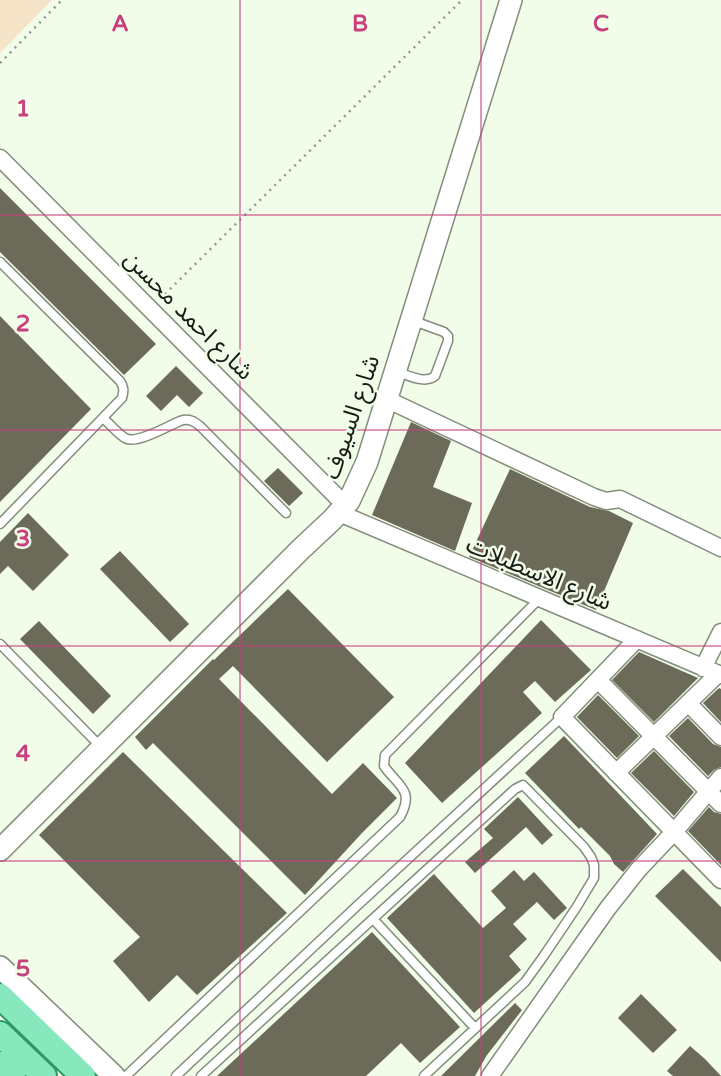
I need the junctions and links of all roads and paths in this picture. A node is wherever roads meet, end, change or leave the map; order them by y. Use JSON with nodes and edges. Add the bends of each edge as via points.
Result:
{"nodes":[{"id":1,"x":62,"y":0,"type":"edge"},
{"id":2,"x":462,"y":0,"type":"edge"},
{"id":3,"x":511,"y":0,"type":"edge"},
{"id":4,"x":0,"y":63,"type":"edge"},
{"id":5,"x":0,"y":158,"type":"edge"},
{"id":6,"x":0,"y":262,"type":"edge"},
{"id":7,"x":150,"y":309,"type":"junction"},
{"id":8,"x":411,"y":320,"type":"junction"},
{"id":9,"x":395,"y":371,"type":"junction"},
{"id":10,"x":386,"y":399,"type":"junction"},
{"id":11,"x":103,"y":418,"type":"junction"},
{"id":12,"x":342,"y":509,"type":"junction"},
{"id":13,"x":286,"y":513,"type":"dead end"},
{"id":14,"x":0,"y":524,"type":"edge"},
{"id":15,"x":721,"y":548,"type":"edge"},
{"id":16,"x":540,"y":598,"type":"junction"},
{"id":17,"x":721,"y":632,"type":"edge"},
{"id":18,"x":637,"y":639,"type":"junction"},
{"id":19,"x":0,"y":644,"type":"edge"},
{"id":20,"x":714,"y":672,"type":"edge"},
{"id":21,"x":598,"y":680,"type":"junction"},
{"id":22,"x":688,"y":703,"type":"junction"},
{"id":23,"x":562,"y":717,"type":"junction"},
{"id":24,"x":654,"y":736,"type":"junction"},
{"id":25,"x":721,"y":737,"type":"edge"},
{"id":26,"x":102,"y":748,"type":"junction"},
{"id":27,"x":616,"y":773,"type":"junction"},
{"id":28,"x":721,"y":777,"type":"edge"},
{"id":29,"x":709,"y":792,"type":"junction"},
{"id":30,"x":721,"y":804,"type":"edge"},
{"id":31,"x":674,"y":832,"type":"junction"},
{"id":32,"x":0,"y":850,"type":"edge"},
{"id":33,"x":721,"y":880,"type":"edge"},
{"id":34,"x":373,"y":919,"type":"junction"},
{"id":35,"x":0,"y":967,"type":"edge"},
{"id":36,"x":0,"y":996,"type":"edge"},
{"id":37,"x":475,"y":1028,"type":"junction"},
{"id":38,"x":0,"y":1034,"type":"edge"},
{"id":39,"x":0,"y":1064,"type":"edge"},
{"id":40,"x":13,"y":1076,"type":"edge"},
{"id":41,"x":44,"y":1076,"type":"edge"},
{"id":42,"x":83,"y":1076,"type":"edge"},
{"id":43,"x":114,"y":1076,"type":"edge"},
{"id":44,"x":126,"y":1076,"type":"edge"},
{"id":45,"x":176,"y":1076,"type":"edge"},
{"id":46,"x":201,"y":1076,"type":"edge"},
{"id":47,"x":424,"y":1076,"type":"edge"},
{"id":48,"x":489,"y":1076,"type":"edge"}],
"edges":[{"from":1,"to":4,"type":"path"},
{"from":2,"to":7,"type":"path"},
{"from":3,"to":8,"type":"main road","name":"شارع السيوف"},
{"from":5,"to":7,"type":"street","name":"شارع احمد محسن"},
{"from":6,"to":11,"type":"lane","via":[[123,386],[122,398]]},
{"from":7,"to":12,"type":"street","name":"شارع احمد محسن"},
{"from":8,"to":9,"type":"main road","name":"شارع السيوف"},
{"from":8,"to":9,"type":"lane","via":[[444,332],[448,341],[432,379]]},
{"from":9,"to":10,"type":"main road","name":"شارع السيوف"},
{"from":10,"to":12,"type":"main road","name":"شارع السيوف","via":[[367,462]]},
{"from":10,"to":15,"type":"street","via":[[594,497],[620,499]]},
{"from":11,"to":13,"type":"lane","via":[[130,440],[185,419],[193,421]]},
{"from":11,"to":14,"type":"lane"},
{"from":12,"to":16,"type":"street","name":"شارع الاسطبلات"},
{"from":12,"to":26,"type":"main road","name":"شارع السيوف"},
{"from":16,"to":18,"type":"street","name":"شارع الاسطبلات"},
{"from":16,"to":44,"type":"lane","via":[[385,755],[384,766],[406,794],[400,817]]},
{"from":17,"to":20,"type":"street"},
{"from":18,"to":20,"type":"street","name":"شارع الاسطبلات"},
{"from":18,"to":21,"type":"street"},
{"from":19,"to":26,"type":"lane"},
{"from":20,"to":22,"type":"street"},
{"from":21,"to":23,"type":"street"},
{"from":21,"to":24,"type":"street"},
{"from":22,"to":24,"type":"street"},
{"from":22,"to":25,"type":"street"},
{"from":23,"to":27,"type":"street"},
{"from":23,"to":45,"type":"lane"},
{"from":24,"to":27,"type":"street"},
{"from":24,"to":29,"type":"street"},
{"from":26,"to":32,"type":"main road","name":"شارع السيوف"},
{"from":27,"to":31,"type":"street"},
{"from":28,"to":29,"type":"street"},
{"from":29,"to":30,"type":"street"},
{"from":29,"to":31,"type":"street"},
{"from":31,"to":33,"type":"street"},
{"from":31,"to":48,"type":"street","via":[[608,908]]},
{"from":34,"to":37,"type":"lane"},
{"from":34,"to":37,"type":"lane","via":[[520,785],[584,847],[594,864],[594,878],[576,908],[525,982]]},
{"from":34,"to":46,"type":"lane"},
{"from":35,"to":43,"type":"main road"},
{"from":36,"to":42,"type":"main road"},
{"from":37,"to":47,"type":"lane"},
{"from":38,"to":41,"type":"main road"},
{"from":39,"to":40,"type":"main road"}]}
